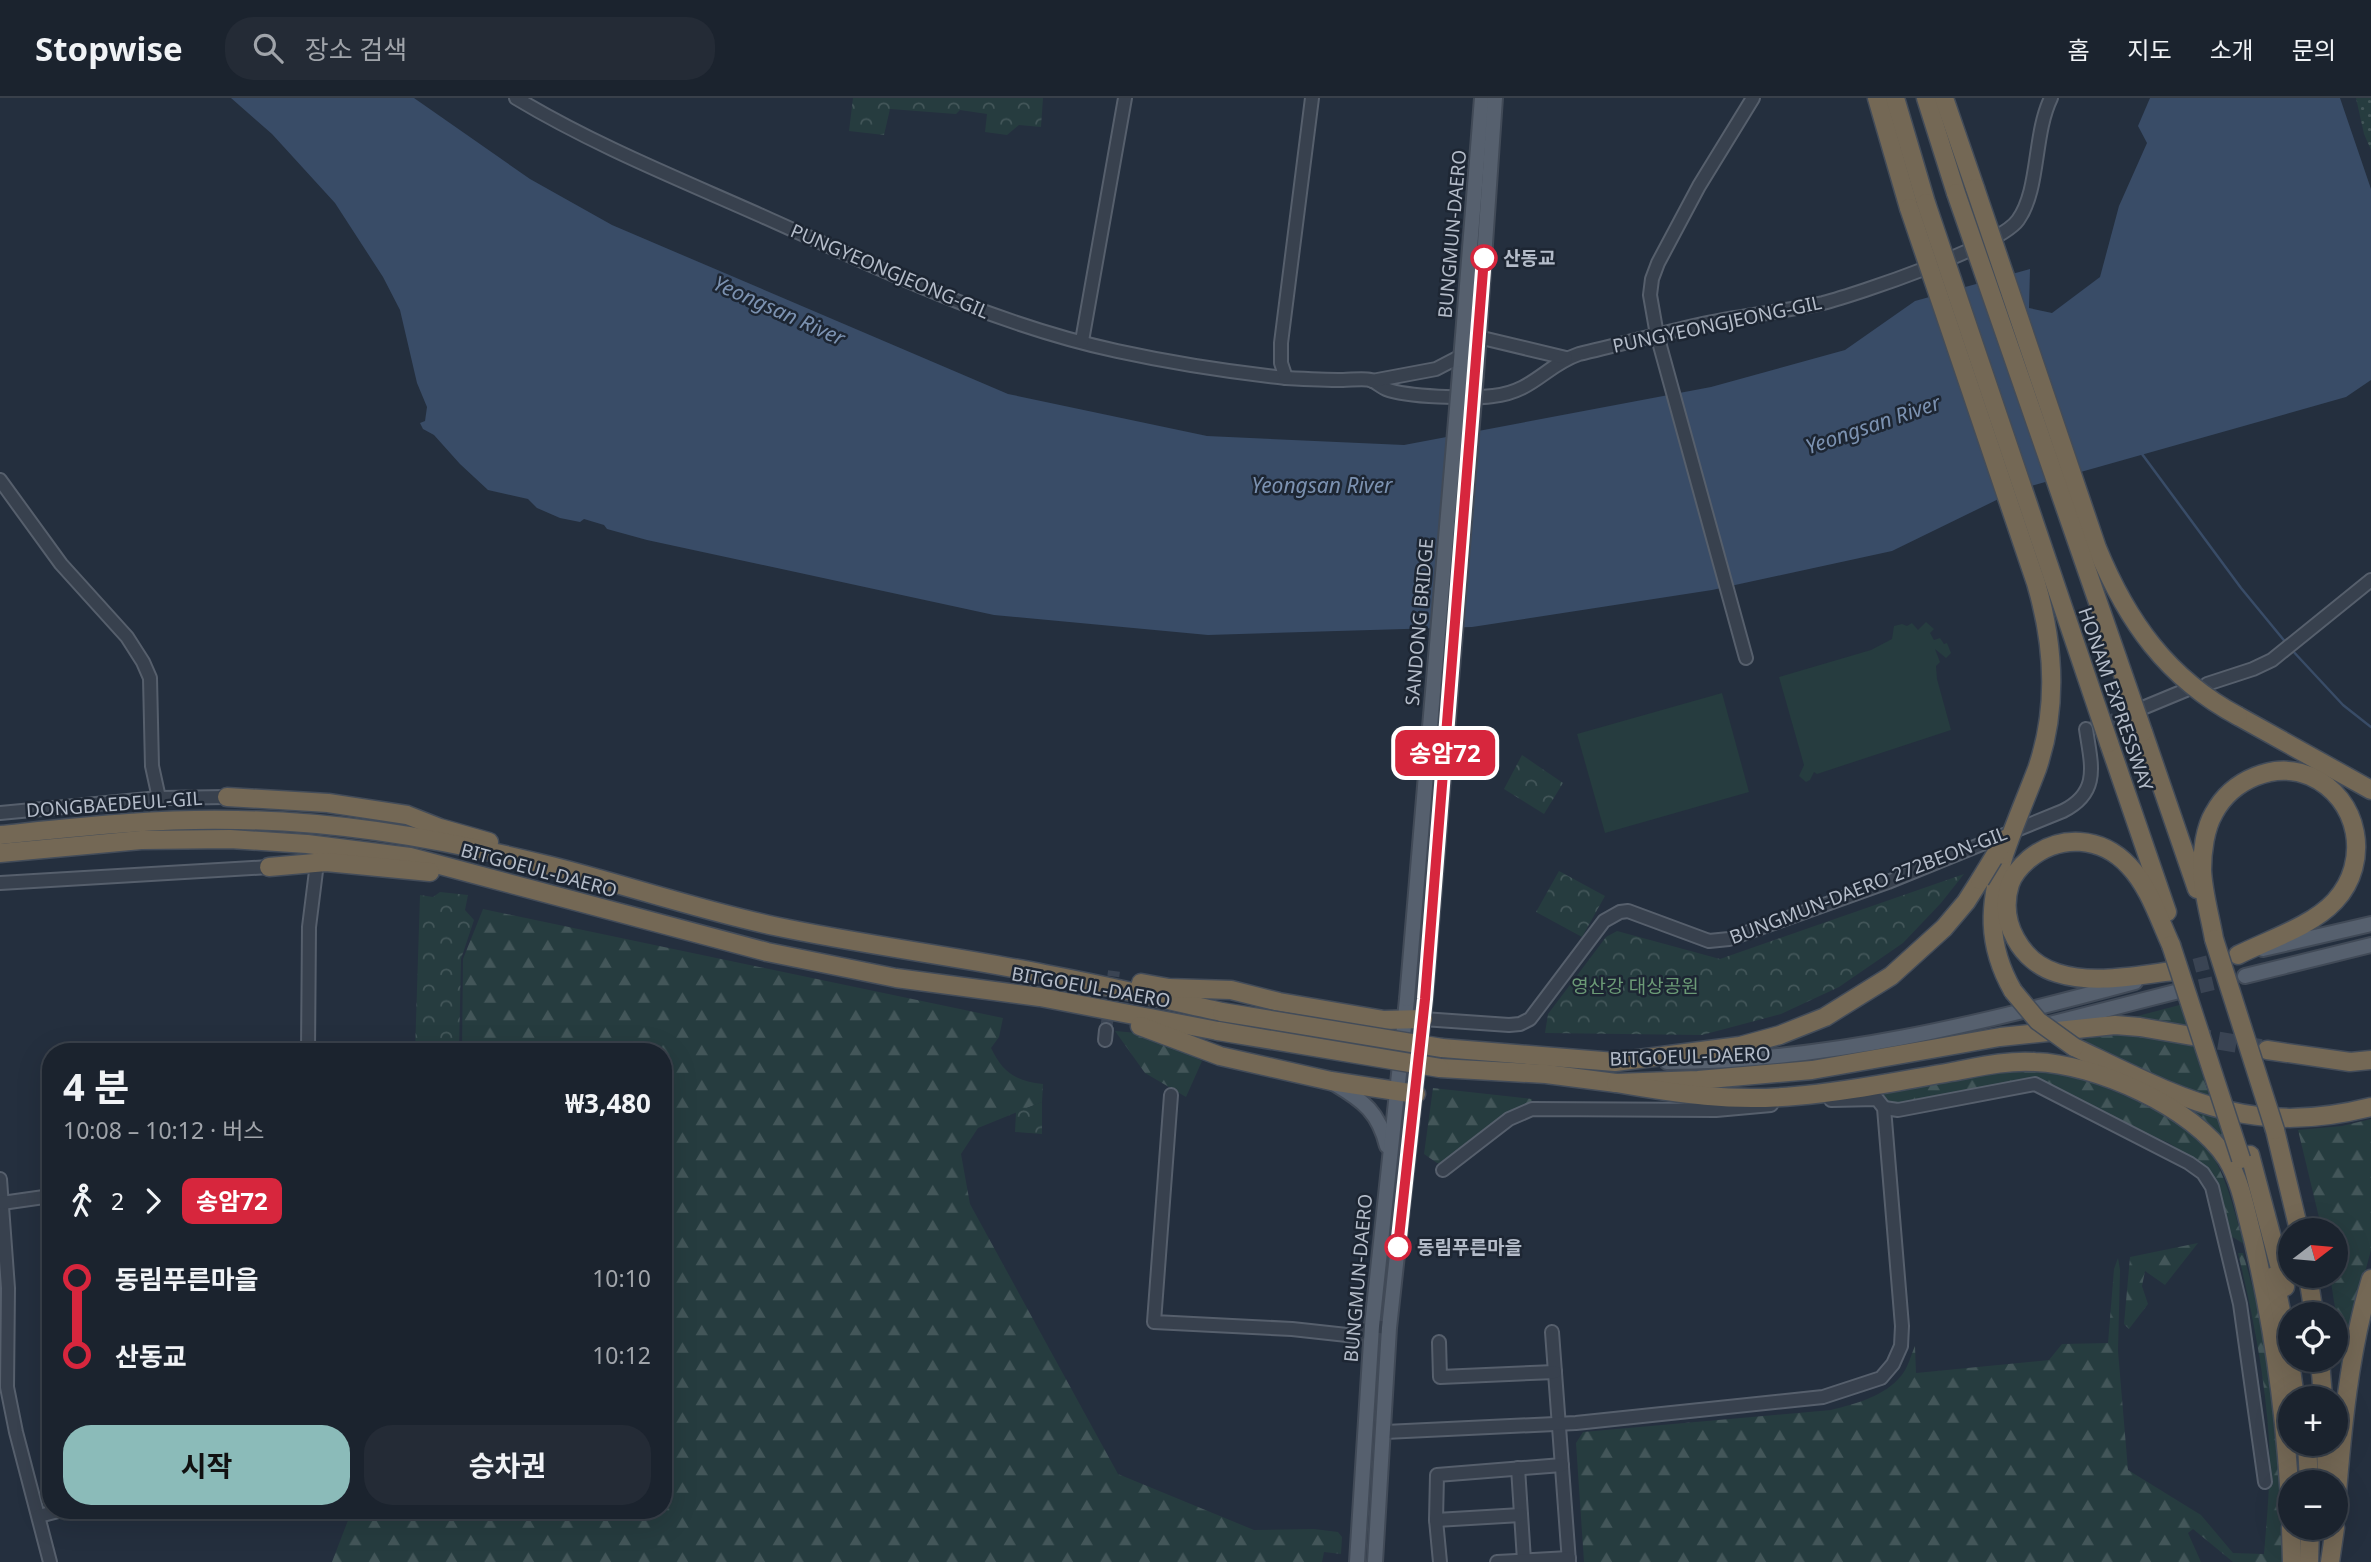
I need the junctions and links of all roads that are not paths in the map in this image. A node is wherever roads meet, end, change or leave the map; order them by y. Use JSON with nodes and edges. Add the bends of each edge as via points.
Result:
{"nodes":[{"id":1,"x":516,"y":98,"type":"edge"},
{"id":2,"x":1125,"y":98,"type":"edge"},
{"id":3,"x":1312,"y":98,"type":"edge"},
{"id":4,"x":1482,"y":98,"type":"edge"},
{"id":5,"x":1495,"y":98,"type":"edge"},
{"id":6,"x":1753,"y":98,"type":"edge"},
{"id":7,"x":1877,"y":98,"type":"edge"},
{"id":8,"x":1895,"y":98,"type":"edge"},
{"id":9,"x":1926,"y":98,"type":"edge"},
{"id":10,"x":1944,"y":98,"type":"edge"},
{"id":11,"x":2051,"y":98,"type":"edge"},
{"id":12,"x":1918,"y":205,"type":"junction"},
{"id":13,"x":1478,"y":337,"type":"junction"},
{"id":14,"x":1082,"y":341,"type":"junction"},
{"id":15,"x":1659,"y":344,"type":"junction"},
{"id":16,"x":1461,"y":356,"type":"junction"},
{"id":17,"x":1566,"y":358,"type":"junction"},
{"id":18,"x":1460,"y":373,"type":"joint"},
{"id":19,"x":1476,"y":375,"type":"joint"},
{"id":20,"x":1286,"y":378,"type":"junction"},
{"id":21,"x":1372,"y":380,"type":"junction"},
{"id":22,"x":0,"y":480,"type":"edge"},
{"id":23,"x":2371,"y":580,"type":"edge"},
{"id":24,"x":1746,"y":658,"type":"dead end"},
{"id":25,"x":2207,"y":684,"type":"dead end"},
{"id":26,"x":2186,"y":690,"type":"dead end"},
{"id":27,"x":2145,"y":707,"type":"tunnel mouth"},
{"id":28,"x":2086,"y":729,"type":"dead end"},
{"id":29,"x":2312,"y":756,"type":"junction"},
{"id":30,"x":2371,"y":780,"type":"edge"},
{"id":31,"x":2371,"y":790,"type":"edge"},
{"id":32,"x":228,"y":797,"type":"joint"},
{"id":33,"x":159,"y":798,"type":"junction"},
{"id":34,"x":0,"y":813,"type":"edge"},
{"id":35,"x":2015,"y":821,"type":"junction"},
{"id":36,"x":0,"y":835,"type":"edge"},
{"id":37,"x":0,"y":853,"type":"edge"},
{"id":38,"x":551,"y":866,"type":"junction"},
{"id":39,"x":269,"y":867,"type":"joint"},
{"id":40,"x":316,"y":871,"type":"dead end"},
{"id":41,"x":492,"y":878,"type":"junction"},
{"id":42,"x":0,"y":883,"type":"edge"},
{"id":43,"x":2371,"y":924,"type":"edge"},
{"id":44,"x":2214,"y":939,"type":"junction"},
{"id":45,"x":2371,"y":944,"type":"edge"},
{"id":46,"x":2175,"y":947,"type":"junction"},
{"id":47,"x":2238,"y":955,"type":"joint"},
{"id":48,"x":2174,"y":971,"type":"joint"},
{"id":49,"x":1043,"y":973,"type":"junction"},
{"id":50,"x":2245,"y":976,"type":"tunnel mouth"},
{"id":51,"x":2179,"y":991,"type":"tunnel mouth"},
{"id":52,"x":1040,"y":997,"type":"junction"},
{"id":53,"x":1407,"y":999,"type":"joint"},
{"id":54,"x":1425,"y":999,"type":"joint"},
{"id":55,"x":1404,"y":1019,"type":"junction"},
{"id":56,"x":1423,"y":1019,"type":"junction"},
{"id":57,"x":2192,"y":1036,"type":"tunnel mouth"},
{"id":58,"x":2000,"y":1037,"type":"junction"},
{"id":59,"x":308,"y":1043,"type":"edge"},
{"id":60,"x":2267,"y":1050,"type":"tunnel mouth"},
{"id":61,"x":2371,"y":1060,"type":"edge"},
{"id":62,"x":1615,"y":1062,"type":"junction"},
{"id":63,"x":1331,"y":1081,"type":"junction"},
{"id":64,"x":1616,"y":1083,"type":"junction"},
{"id":65,"x":1396,"y":1092,"type":"junction"},
{"id":66,"x":1416,"y":1094,"type":"junction"},
{"id":67,"x":1171,"y":1096,"type":"dead end"},
{"id":68,"x":2371,"y":1107,"type":"edge"},
{"id":69,"x":1884,"y":1108,"type":"junction"},
{"id":70,"x":1390,"y":1154,"type":"junction"},
{"id":71,"x":2245,"y":1157,"type":"junction"},
{"id":72,"x":1443,"y":1170,"type":"dead end"},
{"id":73,"x":0,"y":1179,"type":"edge"},
{"id":74,"x":42,"y":1197,"type":"edge"},
{"id":75,"x":2,"y":1202,"type":"junction"},
{"id":76,"x":2296,"y":1218,"type":"edge"},
{"id":77,"x":2371,"y":1279,"type":"edge"},
{"id":78,"x":2287,"y":1302,"type":"edge"},
{"id":79,"x":1372,"y":1326,"type":"junction"},
{"id":80,"x":1390,"y":1328,"type":"junction"},
{"id":81,"x":1552,"y":1332,"type":"dead end"},
{"id":82,"x":1439,"y":1342,"type":"dead end"},
{"id":83,"x":1555,"y":1372,"type":"junction"},
{"id":84,"x":2293,"y":1386,"type":"edge"},
{"id":85,"x":1559,"y":1423,"type":"junction"},
{"id":86,"x":1385,"y":1432,"type":"junction"},
{"id":87,"x":1562,"y":1465,"type":"junction"},
{"id":88,"x":1518,"y":1468,"type":"junction"},
{"id":89,"x":2288,"y":1470,"type":"edge"},
{"id":90,"x":2339,"y":1470,"type":"edge"},
{"id":91,"x":2265,"y":1482,"type":"dead end"},
{"id":92,"x":42,"y":1515,"type":"edge"},
{"id":93,"x":1521,"y":1515,"type":"junction"},
{"id":94,"x":39,"y":1516,"type":"junction"},
{"id":95,"x":1436,"y":1520,"type":"junction"},
{"id":96,"x":2291,"y":1540,"type":"edge"},
{"id":97,"x":2301,"y":1540,"type":"edge"},
{"id":98,"x":2310,"y":1540,"type":"edge"},
{"id":99,"x":2326,"y":1540,"type":"edge"},
{"id":100,"x":2332,"y":1540,"type":"edge"},
{"id":101,"x":1524,"y":1560,"type":"edge"},
{"id":102,"x":1569,"y":1560,"type":"edge"},
{"id":103,"x":50,"y":1562,"type":"edge"},
{"id":104,"x":1357,"y":1562,"type":"edge"},
{"id":105,"x":1375,"y":1562,"type":"edge"},
{"id":106,"x":1440,"y":1562,"type":"edge"},
{"id":107,"x":1497,"y":1562,"type":"edge"},
{"id":108,"x":2292,"y":1562,"type":"edge"},
{"id":109,"x":2301,"y":1562,"type":"edge"},
{"id":110,"x":2309,"y":1562,"type":"edge"},
{"id":111,"x":2327,"y":1562,"type":"edge"}],
"edges":[{"from":1,"to":14,"type":"street","name":"PUNGYEONGJEONG-GIL","via":[[574,131],[927,290],[1018,324]]},
{"from":2,"to":14,"type":"street"},
{"from":3,"to":20,"type":"street","via":[[1281,343]]},
{"from":4,"to":16,"type":"main road","name":"BUNGMUN-DAERO"},
{"from":5,"to":13,"type":"main road","name":"BUNGMUN-DAERO"},
{"from":6,"to":15,"type":"street","via":[[1699,186],[1652,279],[1650,295]]},
{"from":7,"to":12,"type":"highway"},
{"from":8,"to":12,"type":"highway","name":"HONAM EXPRESSWAY"},
{"from":9,"to":44,"type":"highway","name":"HONAM EXPRESSWAY","bridge":true},
{"from":10,"to":29,"type":"highway","bridge":true,"via":[[2098,548],[2119,597],[2153,648],[2187,683]]},
{"from":11,"to":15,"type":"street","name":"PUNGYEONGJEONG-GIL","via":[[2028,196],[2017,223],[2007,232],[1938,263],[1825,302],[1755,313]]},
{"from":12,"to":35,"type":"highway","bridge":true,"via":[[2036,583],[2050,645],[2048,726]]},
{"from":12,"to":46,"type":"highway","name":"HONAM EXPRESSWAY","bridge":true,"via":[[2109,743]]},
{"from":13,"to":17,"type":"street"},
{"from":13,"to":19,"type":"main road","name":"BUNGMUN-DAERO"},
{"from":14,"to":20,"type":"street","name":"PUNGYEONGJEONG-GIL","via":[[1148,358]]},
{"from":15,"to":17,"type":"street","name":"PUNGYEONGJEONG-GIL"},
{"from":15,"to":24,"type":"street"},
{"from":16,"to":18,"type":"main road","name":"BUNGMUN-DAERO"},
{"from":16,"to":21,"type":"street","via":[[1436,369]]},
{"from":17,"to":21,"type":"street","name":"PUNGYEONGJEONG-GIL","via":[[1535,382],[1492,397],[1406,393]]},
{"from":18,"to":53,"type":"main road","name":"SANDONG BRIDGE","bridge":true},
{"from":19,"to":54,"type":"main road","name":"SANDONG BRIDGE","bridge":true},
{"from":20,"to":21,"type":"street","name":"PUNGYEONGJEONG-GIL"},
{"from":22,"to":33,"type":"street","via":[[61,564],[143,662],[150,678],[152,766]]},
{"from":23,"to":25,"type":"street","via":[[2272,660]]},
{"from":26,"to":27,"type":"street"},
{"from":28,"to":56,"type":"street","name":"BUNGMUN-DAERO 272BEON-GIL","via":[[2092,760],[2089,786],[2075,805],[2063,811],[1888,882],[1729,939],[1709,940],[1620,912],[1604,921],[1530,1019],[1510,1025]]},
{"from":29,"to":30,"type":"highway"},
{"from":29,"to":31,"type":"highway"},
{"from":32,"to":33,"type":"street","name":"DONGBAEDEUL-GIL"},
{"from":32,"to":38,"type":"highway","via":[[328,803],[407,815],[511,847]]},
{"from":33,"to":34,"type":"street","name":"DONGBAEDEUL-GIL"},
{"from":35,"to":62,"type":"highway","bridge":true,"via":[[1966,902],[1944,928],[1891,976],[1825,1017],[1740,1046]]},
{"from":35,"to":68,"type":"highway","bridge":true,"via":[[1996,883],[1993,931],[2005,976],[2038,1021],[2074,1046],[2221,1111],[2300,1118]]},
{"from":36,"to":38,"type":"highway","name":"BITGOEUL-DAERO","via":[[141,821],[263,821],[408,836]]},
{"from":37,"to":41,"type":"highway","name":"BITGOEUL-DAERO","via":[[141,840],[230,839],[410,857]]},
{"from":38,"to":49,"type":"highway","name":"BITGOEUL-DAERO","via":[[773,926]]},
{"from":39,"to":41,"type":"highway","via":[[326,862]]},
{"from":39,"to":42,"type":"street"},
{"from":40,"to":59,"type":"street","via":[[309,927]]},
{"from":41,"to":52,"type":"highway","name":"BITGOEUL-DAERO","via":[[767,952],[896,978]]},
{"from":43,"to":47,"type":"main road"},
{"from":44,"to":47,"type":"highway","via":[[2202,870],[2214,812],[2244,781],[2265,773],[2308,775],[2326,785],[2342,801],[2358,842],[2348,884],[2323,912]]},
{"from":44,"to":76,"type":"highway","name":"HONAM EXPRESSWAY","bridge":true,"via":[[2276,1130]]},
{"from":45,"to":50,"type":"main road"},
{"from":46,"to":48,"type":"highway","via":[[2143,885],[2108,848],[2087,841],[2064,841],[2042,848],[2022,864],[2010,884],[2010,929],[2036,963],[2082,978]]},
{"from":46,"to":71,"type":"highway","name":"HONAM EXPRESSWAY"},
{"from":48,"to":62,"type":"main road","name":"BITGOEUL-DAERO","via":[[2055,1004],[1856,1045],[1755,1058]]},
{"from":49,"to":55,"type":"highway","via":[[1104,976],[1169,988],[1231,990],[1329,1011]]},
{"from":49,"to":62,"type":"highway","name":"BITGOEUL-DAERO","bridge":true,"via":[[1222,1012],[1442,1048]]},
{"from":51,"to":58,"type":"main road","name":"BITGOEUL-DAERO"},
{"from":52,"to":63,"type":"highway","via":[[1095,1017],[1148,1028],[1220,1056]]},
{"from":52,"to":64,"type":"highway","name":"BITGOEUL-DAERO","bridge":true,"via":[[1440,1068]]},
{"from":53,"to":55,"type":"main road","name":"BUNGMUN-DAERO"},
{"from":54,"to":56,"type":"main road","name":"BUNGMUN-DAERO"},
{"from":55,"to":56,"type":"highway"},
{"from":55,"to":65,"type":"main road","name":"BUNGMUN-DAERO"},
{"from":56,"to":66,"type":"main road","name":"BUNGMUN-DAERO"},
{"from":57,"to":58,"type":"highway","via":[[2115,1026]]},
{"from":58,"to":64,"type":"highway","name":"BITGOEUL-DAERO","via":[[1812,1070]]},
{"from":60,"to":61,"type":"highway","via":[[2350,1062]]},
{"from":63,"to":65,"type":"highway"},
{"from":63,"to":70,"type":"main road","via":[[1369,1107]]},
{"from":64,"to":89,"type":"highway","via":[[1698,1097],[1743,1099],[1795,1096],[2034,1062],[2097,1074],[2154,1098],[2211,1138],[2228,1161],[2241,1195],[2263,1282]]},
{"from":65,"to":66,"type":"highway"},
{"from":65,"to":70,"type":"main road","name":"BUNGMUN-DAERO"},
{"from":66,"to":80,"type":"main road","name":"BUNGMUN-DAERO"},
{"from":67,"to":79,"type":"street","via":[[1154,1322],[1356,1336]]},
{"from":69,"to":72,"type":"street","via":[[1877,1099],[1862,1098],[1716,1110],[1532,1110],[1509,1119]]},
{"from":69,"to":85,"type":"street","via":[[1902,1326],[1901,1346],[1881,1378],[1823,1397]]},
{"from":69,"to":91,"type":"street","via":[[1898,1110],[2035,1084],[2203,1173],[2212,1187],[2240,1304]]},
{"from":70,"to":79,"type":"main road","name":"BUNGMUN-DAERO"},
{"from":71,"to":78,"type":"highway","name":"HONAM EXPRESSWAY"},
{"from":71,"to":84,"type":"highway","via":[[2278,1293]]},
{"from":73,"to":75,"type":"street"},
{"from":74,"to":75,"type":"street"},
{"from":75,"to":94,"type":"street","via":[[8,1289],[7,1387]]},
{"from":77,"to":90,"type":"highway","via":[[2356,1338]]},
{"from":79,"to":80,"type":"street"},
{"from":79,"to":104,"type":"main road","name":"BUNGMUN-DAERO"},
{"from":80,"to":86,"type":"main road","name":"BUNGMUN-DAERO"},
{"from":81,"to":83,"type":"street"},
{"from":82,"to":83,"type":"street","via":[[1440,1377]]},
{"from":83,"to":85,"type":"street"},
{"from":85,"to":86,"type":"street"},
{"from":85,"to":87,"type":"street"},
{"from":86,"to":105,"type":"main road","name":"BUNGMUN-DAERO"},
{"from":87,"to":88,"type":"street"},
{"from":87,"to":102,"type":"street"},
{"from":88,"to":93,"type":"street"},
{"from":88,"to":95,"type":"street","via":[[1437,1475]]},
{"from":92,"to":94,"type":"street"},
{"from":93,"to":95,"type":"street"},
{"from":93,"to":101,"type":"street"},
{"from":94,"to":103,"type":"street"},
{"from":95,"to":106,"type":"street"},
{"from":96,"to":108,"type":"highway"},
{"from":97,"to":109,"type":"highway"},
{"from":98,"to":110,"type":"highway"},
{"from":99,"to":111,"type":"highway"},
{"from":100,"to":111,"type":"highway"},
{"from":101,"to":102,"type":"street"},
{"from":101,"to":107,"type":"street"}]}
